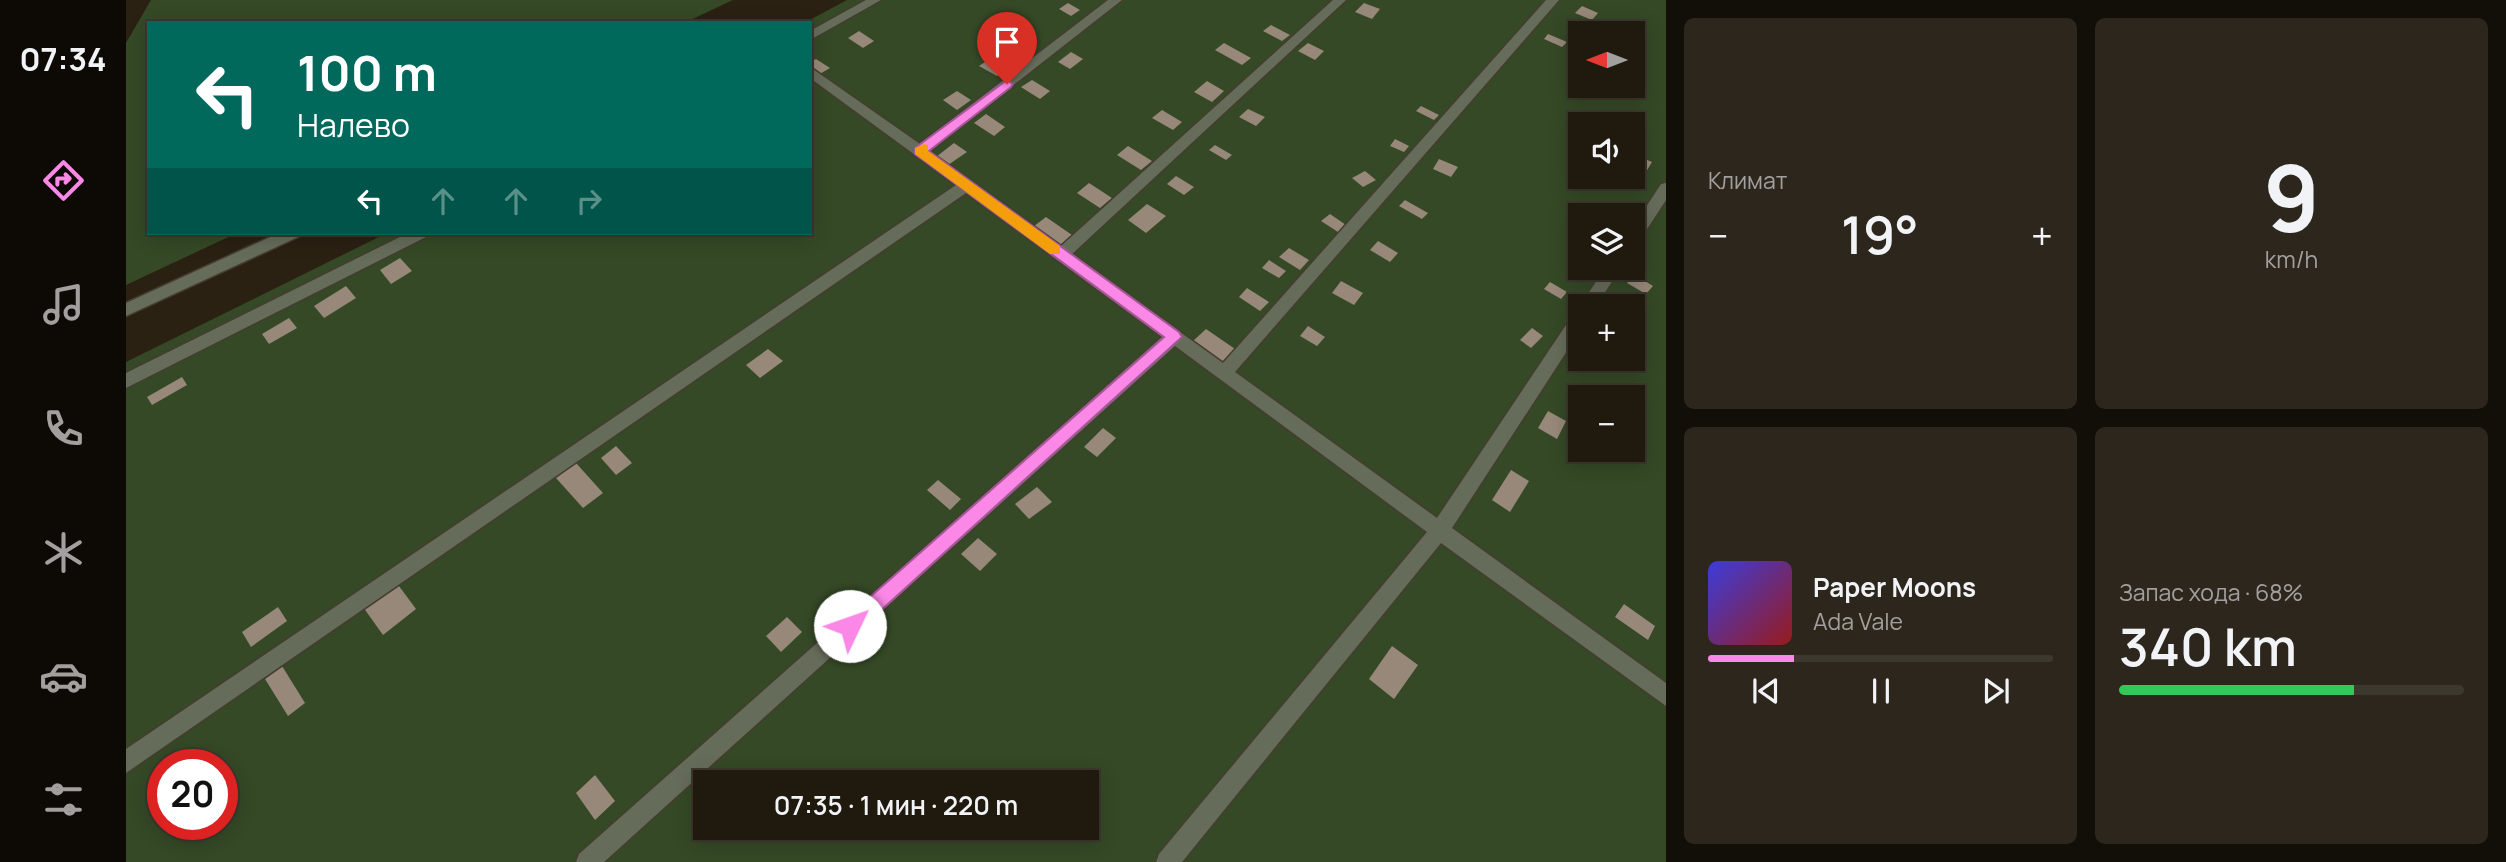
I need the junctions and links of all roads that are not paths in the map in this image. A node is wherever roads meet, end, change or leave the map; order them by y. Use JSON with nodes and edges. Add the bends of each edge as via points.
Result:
{"nodes":[{"id":1,"x":875,"y":0,"type":"edge"},
{"id":2,"x":1116,"y":0,"type":"edge"},
{"id":3,"x":1340,"y":0,"type":"edge"},
{"id":4,"x":1553,"y":0,"type":"edge"},
{"id":5,"x":812,"y":35,"type":"edge"},
{"id":6,"x":812,"y":72,"type":"edge"},
{"id":7,"x":920,"y":151,"type":"junction"},
{"id":8,"x":967,"y":186,"type":"junction"},
{"id":9,"x":1666,"y":188,"type":"edge"},
{"id":10,"x":1645,"y":220,"type":"edge"},
{"id":11,"x":289,"y":235,"type":"edge"},
{"id":12,"x":417,"y":235,"type":"edge"},
{"id":13,"x":1062,"y":255,"type":"junction"},
{"id":14,"x":126,"y":310,"type":"edge"},
{"id":15,"x":1568,"y":336,"type":"edge"},
{"id":16,"x":1174,"y":337,"type":"junction"},
{"id":17,"x":1224,"y":373,"type":"junction"},
{"id":18,"x":126,"y":381,"type":"edge"},
{"id":19,"x":1440,"y":530,"type":"junction"},
{"id":20,"x":1666,"y":695,"type":"edge"},
{"id":21,"x":126,"y":762,"type":"edge"},
{"id":22,"x":587,"y":862,"type":"edge"},
{"id":23,"x":1167,"y":862,"type":"edge"}],
"edges":[{"from":1,"to":5,"type":"lane"},
{"from":2,"to":7,"type":"lane"},
{"from":3,"to":13,"type":"lane"},
{"from":4,"to":17,"type":"lane"},
{"from":6,"to":7,"type":"lane"},
{"from":7,"to":8,"type":"lane"},
{"from":8,"to":13,"type":"lane"},
{"from":8,"to":21,"type":"lane"},
{"from":9,"to":10,"type":"lane"},
{"from":11,"to":14,"type":"lane"},
{"from":12,"to":18,"type":"lane"},
{"from":13,"to":16,"type":"lane"},
{"from":15,"to":19,"type":"lane"},
{"from":16,"to":17,"type":"lane"},
{"from":16,"to":22,"type":"lane"},
{"from":17,"to":19,"type":"lane"},
{"from":19,"to":20,"type":"lane"},
{"from":19,"to":23,"type":"lane"}]}
